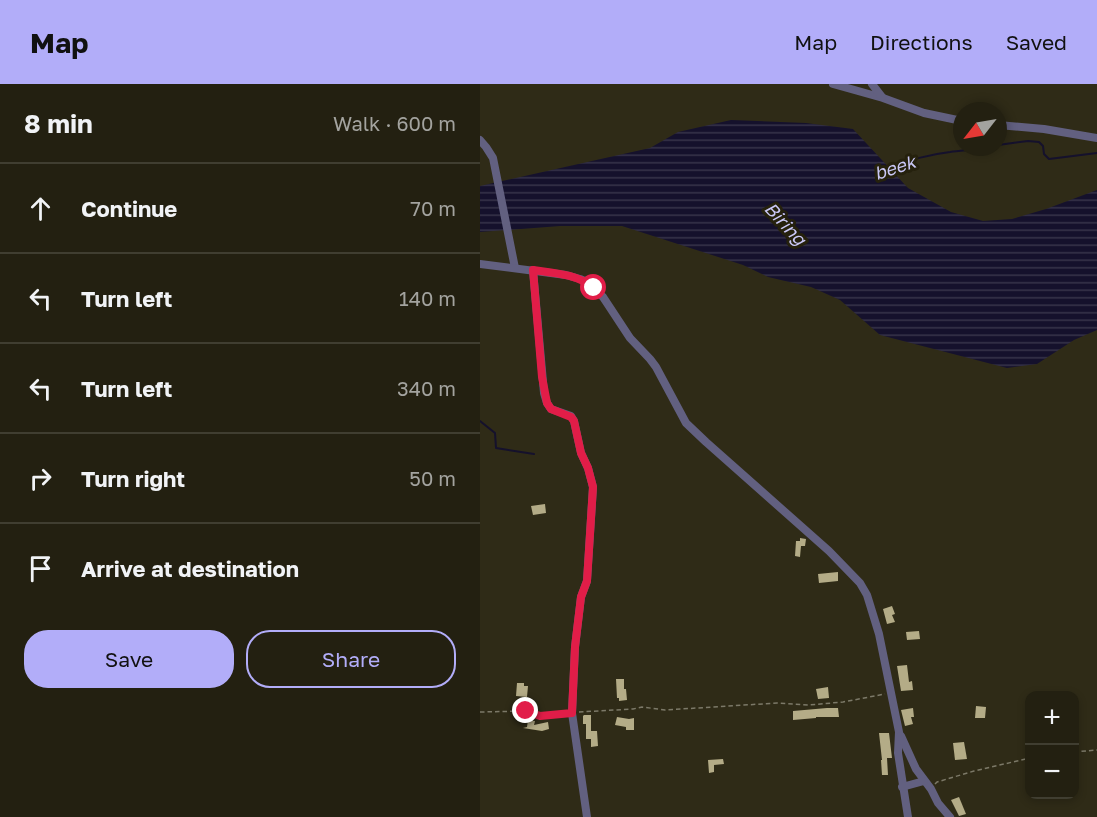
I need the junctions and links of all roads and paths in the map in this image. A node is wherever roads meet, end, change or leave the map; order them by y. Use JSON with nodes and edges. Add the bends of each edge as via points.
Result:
{"nodes":[{"id":1,"x":833,"y":84,"type":"edge"},
{"id":2,"x":872,"y":84,"type":"edge"},
{"id":3,"x":883,"y":98,"type":"junction"},
{"id":4,"x":953,"y":119,"type":"edge"},
{"id":5,"x":1007,"y":126,"type":"edge"},
{"id":6,"x":1097,"y":138,"type":"edge"},
{"id":7,"x":480,"y":140,"type":"edge"},
{"id":8,"x":480,"y":264,"type":"edge"},
{"id":9,"x":515,"y":268,"type":"junction"},
{"id":10,"x":533,"y":270,"type":"junction"},
{"id":11,"x":891,"y":692,"type":"junction"},
{"id":12,"x":480,"y":712,"type":"edge"},
{"id":13,"x":572,"y":713,"type":"junction"},
{"id":14,"x":899,"y":732,"type":"junction"},
{"id":15,"x":1097,"y":750,"type":"edge"},
{"id":16,"x":1079,"y":752,"type":"edge"},
{"id":17,"x":1025,"y":759,"type":"edge"},
{"id":18,"x":924,"y":781,"type":"junction"},
{"id":19,"x":902,"y":787,"type":"junction"},
{"id":20,"x":931,"y":789,"type":"junction"},
{"id":21,"x":587,"y":817,"type":"edge"},
{"id":22,"x":908,"y":817,"type":"edge"},
{"id":23,"x":950,"y":817,"type":"edge"}],
"edges":[{"from":1,"to":3,"type":"street"},
{"from":2,"to":3,"type":"street"},
{"from":3,"to":4,"type":"street"},
{"from":5,"to":6,"type":"street"},
{"from":7,"to":9,"type":"street","via":[[493,158]]},
{"from":8,"to":9,"type":"street"},
{"from":9,"to":10,"type":"street"},
{"from":10,"to":11,"type":"street","via":[[580,279],[594,288],[630,338],[650,358],[686,423],[860,583],[879,634]]},
{"from":10,"to":13,"type":"street","via":[[547,403],[574,421],[593,487],[587,581],[581,597],[575,647]]},
{"from":11,"to":13,"type":"path","via":[[809,705],[777,703],[665,710],[642,707]]},
{"from":11,"to":14,"type":"street"},
{"from":12,"to":13,"type":"path","via":[[526,711],[540,716]]},
{"from":13,"to":21,"type":"street"},
{"from":14,"to":18,"type":"street"},
{"from":14,"to":19,"type":"street"},
{"from":15,"to":16,"type":"path"},
{"from":17,"to":20,"type":"path","via":[[937,782]]},
{"from":18,"to":19,"type":"street"},
{"from":18,"to":20,"type":"street"},
{"from":19,"to":22,"type":"street"},
{"from":20,"to":23,"type":"street"}]}
